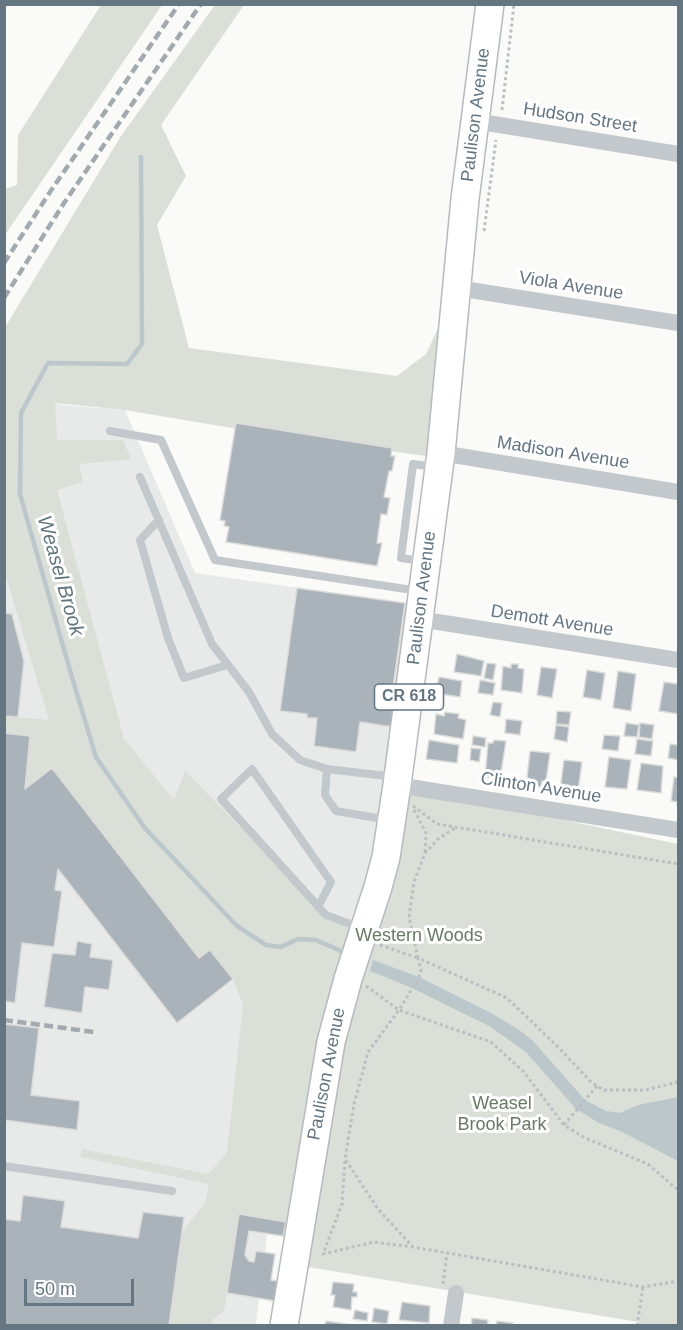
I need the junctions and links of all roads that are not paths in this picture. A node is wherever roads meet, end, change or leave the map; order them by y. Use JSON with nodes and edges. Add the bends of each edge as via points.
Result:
{"nodes":[{"id":1,"x":490,"y":4,"type":"edge"},
{"id":2,"x":475,"y":121,"type":"junction"},
{"id":3,"x":678,"y":154,"type":"edge"},
{"id":4,"x":457,"y":288,"type":"junction"},
{"id":5,"x":678,"y":323,"type":"edge"},
{"id":6,"x":110,"y":431,"type":"dead end"},
{"id":7,"x":440,"y":460,"type":"junction"},
{"id":8,"x":140,"y":477,"type":"dead end"},
{"id":9,"x":678,"y":492,"type":"edge"},
{"id":10,"x":159,"y":520,"type":"junction"},
{"id":11,"x":423,"y":592,"type":"junction"},
{"id":12,"x":419,"y":619,"type":"junction"},
{"id":13,"x":678,"y":660,"type":"edge"},
{"id":14,"x":226,"y":666,"type":"junction"},
{"id":15,"x":327,"y":769,"type":"junction"},
{"id":16,"x":398,"y":781,"type":"junction"},
{"id":17,"x":399,"y":817,"type":"junction"},
{"id":18,"x":678,"y":830,"type":"edge"},
{"id":19,"x":318,"y":907,"type":"junction"},
{"id":20,"x":370,"y":936,"type":"junction"},
{"id":21,"x":4,"y":1166,"type":"edge"},
{"id":22,"x":172,"y":1191,"type":"dead end"},
{"id":23,"x":449,"y":1291,"type":"road end"},
{"id":24,"x":284,"y":1326,"type":"edge"},
{"id":25,"x":451,"y":1326,"type":"edge"}],
"edges":[{"from":1,"to":2,"type":"main road","name":"Paulison Avenue","number":"CR 618"},
{"from":2,"to":3,"type":"street","name":"Hudson Street"},
{"from":2,"to":4,"type":"main road","name":"Paulison Avenue","number":"CR 618"},
{"from":4,"to":5,"type":"street","name":"Viola Avenue"},
{"from":4,"to":7,"type":"main road","name":"Paulison Avenue","number":"CR 618"},
{"from":6,"to":11,"type":"lane","via":[[161,440],[214,560]]},
{"from":7,"to":9,"type":"street","name":"Madison Avenue"},
{"from":7,"to":11,"type":"main road","name":"Paulison Avenue","number":"CR 618"},
{"from":8,"to":10,"type":"lane"},
{"from":10,"to":14,"type":"lane","via":[[212,644]]},
{"from":10,"to":14,"type":"lane","via":[[140,540],[168,638],[184,678]]},
{"from":11,"to":12,"type":"main road","name":"Paulison Avenue","number":"CR 618"},
{"from":12,"to":13,"type":"street","name":"Demott Avenue"},
{"from":12,"to":16,"type":"main road","name":"Paulison Avenue","number":"CR 618"},
{"from":14,"to":15,"type":"lane","via":[[249,692],[272,734],[300,760]]},
{"from":15,"to":16,"type":"lane"},
{"from":15,"to":17,"type":"lane","via":[[325,795],[336,811]]},
{"from":16,"to":17,"type":"main road","name":"Paulison Avenue","number":"CR 618"},
{"from":16,"to":18,"type":"street","name":"Clinton Avenue"},
{"from":17,"to":20,"type":"main road","name":"Paulison Avenue","number":"CR 618","via":[[386,856]]},
{"from":19,"to":19,"type":"lane","via":[[221,799],[252,769],[331,882]]},
{"from":19,"to":20,"type":"lane","via":[[326,915]]},
{"from":20,"to":24,"type":"main road","name":"Paulison Avenue","number":"CR 618","via":[[348,979],[331,1042]]},
{"from":21,"to":22,"type":"lane"},
{"from":23,"to":25,"type":"street"}]}
